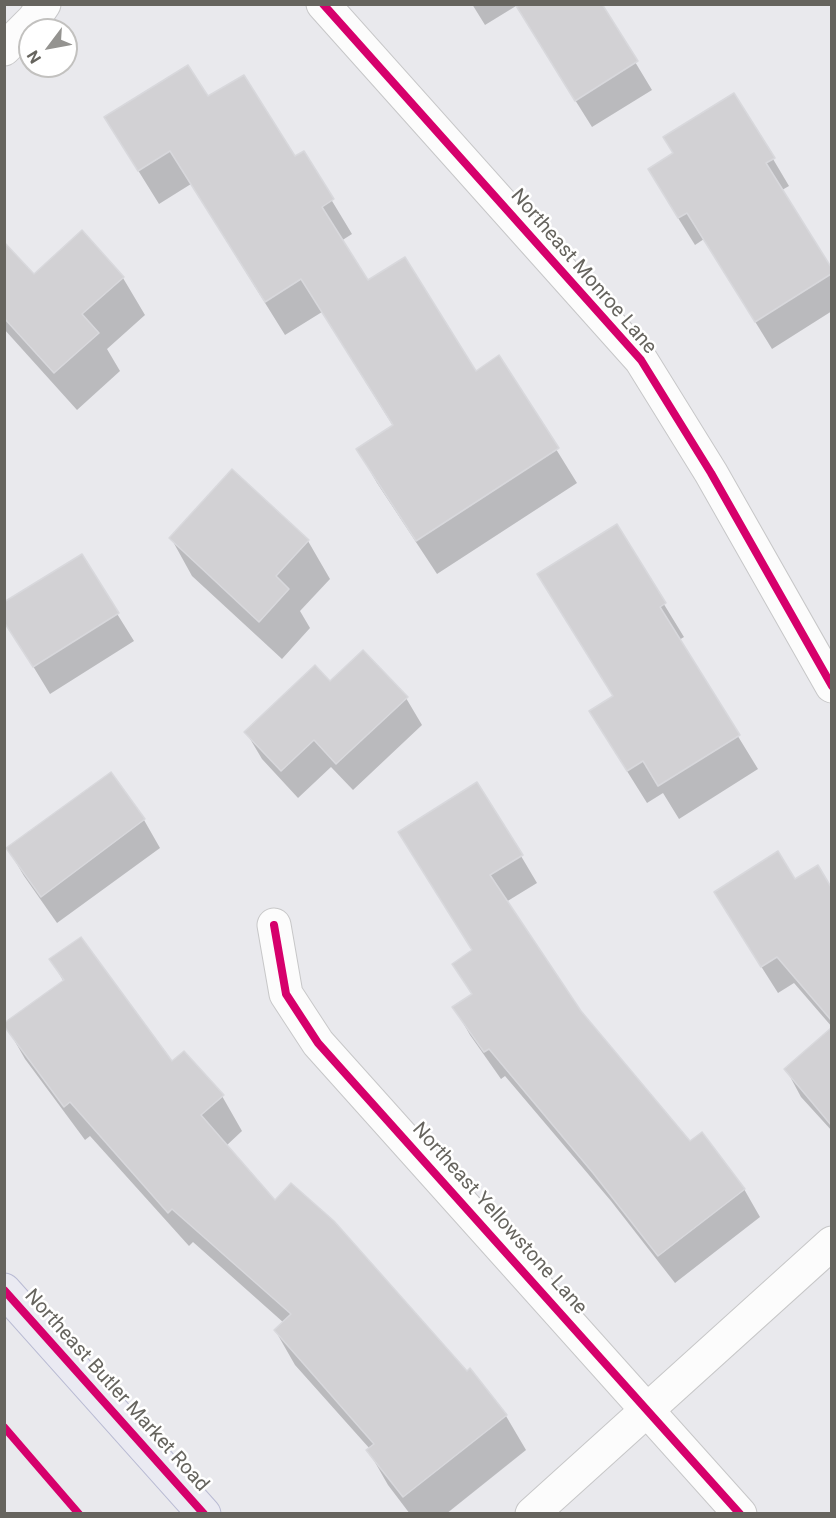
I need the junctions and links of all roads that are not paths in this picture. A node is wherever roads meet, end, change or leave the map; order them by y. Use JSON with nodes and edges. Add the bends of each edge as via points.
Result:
{"nodes":[{"id":1,"x":44,"y":4,"type":"edge"},
{"id":2,"x":323,"y":4,"type":"edge"},
{"id":3,"x":4,"y":49,"type":"edge"},
{"id":4,"x":831,"y":686,"type":"edge"},
{"id":5,"x":274,"y":925,"type":"dead end"},
{"id":6,"x":831,"y":1243,"type":"edge"},
{"id":7,"x":4,"y":1290,"type":"edge"},
{"id":8,"x":648,"y":1410,"type":"junction"},
{"id":9,"x":204,"y":1514,"type":"edge"},
{"id":10,"x":532,"y":1514,"type":"edge"},
{"id":11,"x":740,"y":1514,"type":"edge"}],
"edges":[{"from":1,"to":3,"type":"street"},
{"from":2,"to":4,"type":"street","name":"Northeast Monroe Lane","via":[[641,360],[711,473]]},
{"from":5,"to":8,"type":"street","name":"Northeast Yellowstone Lane","via":[[286,994],[318,1043]]},
{"from":6,"to":8,"type":"street"},
{"from":7,"to":9,"type":"main road","name":"Northeast Butler Market Road"},
{"from":8,"to":10,"type":"street"},
{"from":8,"to":11,"type":"street","name":"Northeast Yellowstone Lane"}]}
